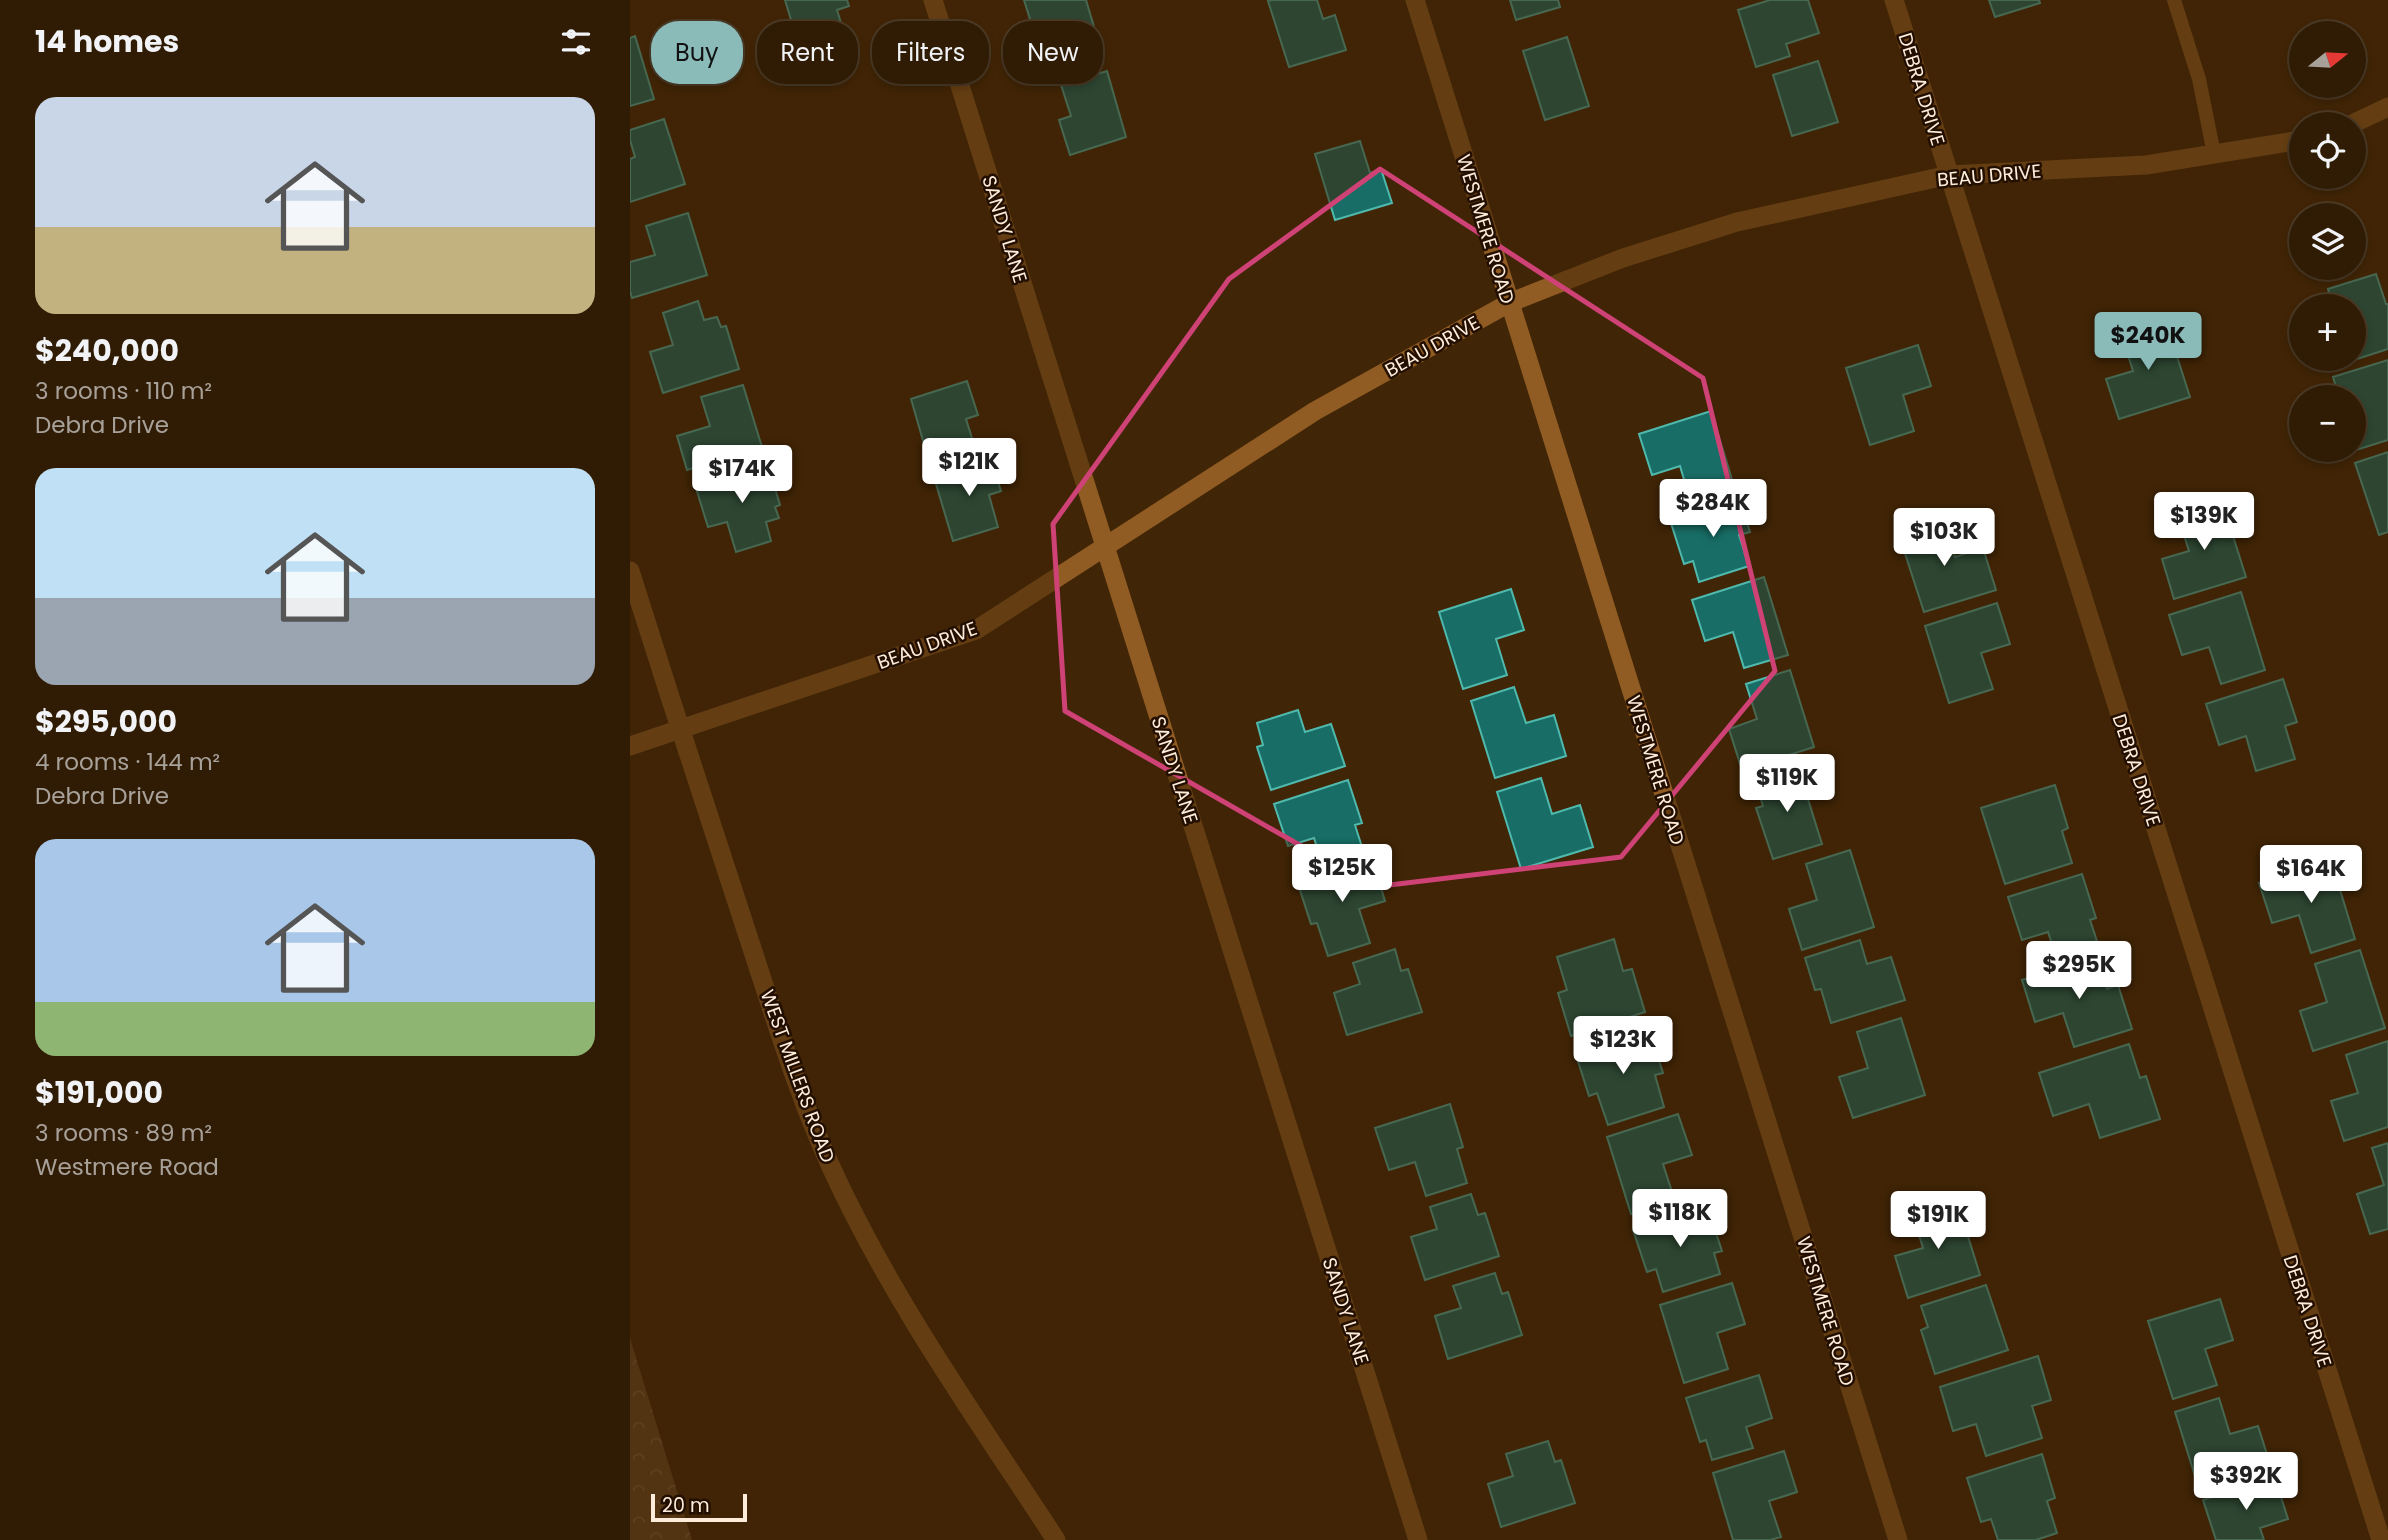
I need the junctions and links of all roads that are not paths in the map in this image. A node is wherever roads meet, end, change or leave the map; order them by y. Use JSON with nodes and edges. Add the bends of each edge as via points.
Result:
{"nodes":[{"id":1,"x":933,"y":0,"type":"edge"},
{"id":2,"x":1415,"y":0,"type":"edge"},
{"id":3,"x":1894,"y":0,"type":"edge"},
{"id":4,"x":2174,"y":0,"type":"edge"},
{"id":5,"x":2388,"y":107,"type":"edge"},
{"id":6,"x":2366,"y":117,"type":"edge"},
{"id":7,"x":2289,"y":142,"type":"edge"},
{"id":8,"x":2214,"y":154,"type":"junction"},
{"id":9,"x":1949,"y":175,"type":"junction"},
{"id":10,"x":1509,"y":303,"type":"junction"},
{"id":11,"x":1105,"y":548,"type":"junction"},
{"id":12,"x":630,"y":571,"type":"edge"},
{"id":13,"x":679,"y":730,"type":"junction"},
{"id":14,"x":630,"y":746,"type":"edge"},
{"id":15,"x":1056,"y":1540,"type":"edge"},
{"id":16,"x":1418,"y":1540,"type":"edge"},
{"id":17,"x":1898,"y":1540,"type":"edge"},
{"id":18,"x":2381,"y":1540,"type":"edge"}],
"edges":[{"from":1,"to":11,"type":"street","name":"SANDY LANE"},
{"from":2,"to":10,"type":"street","name":"WESTMERE ROAD"},
{"from":3,"to":9,"type":"street","name":"DEBRA DRIVE"},
{"from":4,"to":8,"type":"lane","via":[[2199,79]]},
{"from":5,"to":6,"type":"street"},
{"from":7,"to":8,"type":"street","name":"BEAU DRIVE"},
{"from":8,"to":9,"type":"street","name":"BEAU DRIVE","via":[[2146,165]]},
{"from":9,"to":10,"type":"street","name":"BEAU DRIVE","via":[[1737,222],[1623,258]]},
{"from":9,"to":18,"type":"street","name":"DEBRA DRIVE"},
{"from":10,"to":11,"type":"street","name":"BEAU DRIVE","via":[[1315,411]]},
{"from":10,"to":17,"type":"street","name":"WESTMERE ROAD"},
{"from":11,"to":13,"type":"street","name":"BEAU DRIVE","via":[[976,630]]},
{"from":11,"to":16,"type":"street","name":"SANDY LANE"},
{"from":12,"to":13,"type":"street","name":"WEST MILLERS ROAD"},
{"from":13,"to":14,"type":"street","name":"BEAU DRIVE"},
{"from":13,"to":15,"type":"street","name":"WEST MILLERS ROAD","via":[[798,1085],[832,1169],[872,1249],[920,1329]]}]}
